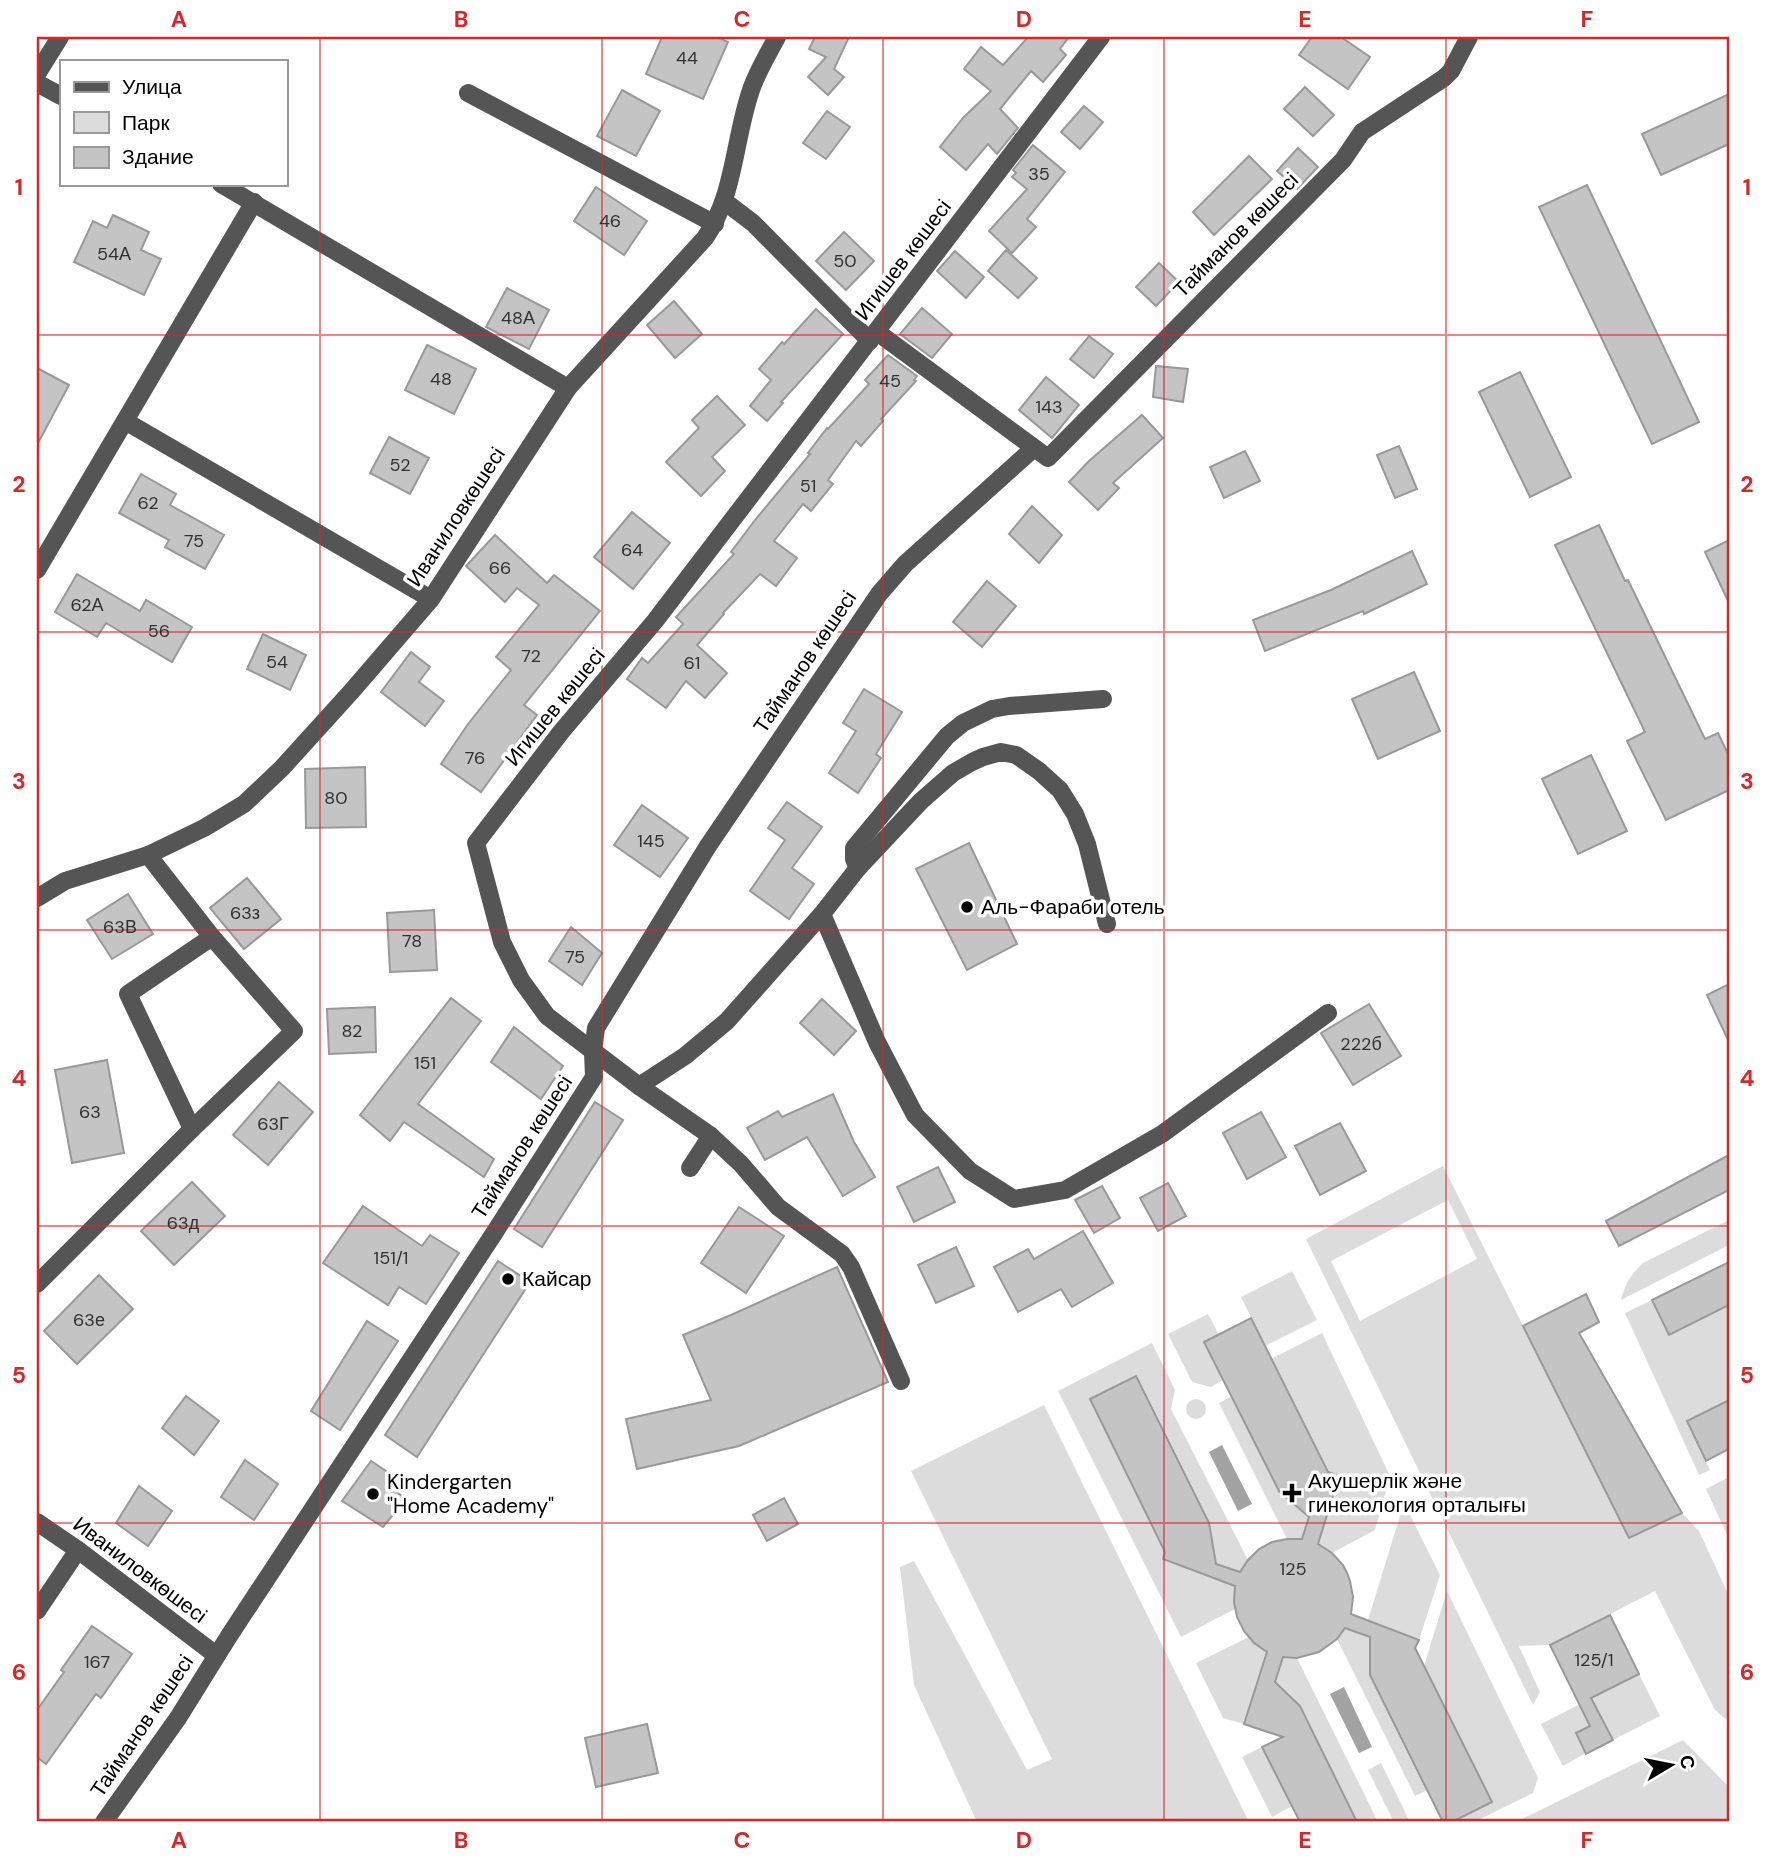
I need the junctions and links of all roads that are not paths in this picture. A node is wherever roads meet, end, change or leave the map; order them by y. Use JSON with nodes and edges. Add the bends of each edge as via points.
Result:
{"nodes":[{"id":1,"x":60,"y":37,"type":"edge"},
{"id":2,"x":777,"y":37,"type":"edge"},
{"id":3,"x":1101,"y":37,"type":"edge"},
{"id":4,"x":1469,"y":37,"type":"edge"},
{"id":5,"x":37,"y":74,"type":"edge"},
{"id":6,"x":37,"y":83,"type":"edge"},
{"id":7,"x":468,"y":93,"type":"dead end"},
{"id":8,"x":60,"y":95,"type":"edge"},
{"id":9,"x":225,"y":186,"type":"edge"},
{"id":10,"x":724,"y":201,"type":"junction"},
{"id":11,"x":254,"y":202,"type":"junction"},
{"id":12,"x":715,"y":224,"type":"junction"},
{"id":13,"x":873,"y":337,"type":"junction"},
{"id":14,"x":568,"y":388,"type":"junction"},
{"id":15,"x":125,"y":421,"type":"junction"},
{"id":16,"x":1034,"y":448,"type":"junction"},
{"id":17,"x":37,"y":570,"type":"edge"},
{"id":18,"x":430,"y":599,"type":"junction"},
{"id":19,"x":1103,"y":699,"type":"dead end"},
{"id":20,"x":148,"y":855,"type":"junction"},
{"id":21,"x":858,"y":868,"type":"junction"},
{"id":22,"x":37,"y":898,"type":"edge"},
{"id":23,"x":822,"y":914,"type":"junction"},
{"id":24,"x":1107,"y":924,"type":"dead end"},
{"id":25,"x":212,"y":937,"type":"junction"},
{"id":26,"x":1328,"y":1013,"type":"dead end"},
{"id":27,"x":593,"y":1052,"type":"junction"},
{"id":28,"x":639,"y":1086,"type":"junction"},
{"id":29,"x":192,"y":1129,"type":"junction"},
{"id":30,"x":711,"y":1136,"type":"junction"},
{"id":31,"x":690,"y":1168,"type":"dead end"},
{"id":32,"x":37,"y":1284,"type":"edge"},
{"id":33,"x":901,"y":1381,"type":"dead end"},
{"id":34,"x":37,"y":1522,"type":"edge"},
{"id":35,"x":78,"y":1550,"type":"junction"},
{"id":36,"x":37,"y":1611,"type":"edge"},
{"id":37,"x":216,"y":1655,"type":"junction"},
{"id":38,"x":104,"y":1822,"type":"edge"}],
"edges":[{"from":1,"to":5,"type":"street"},
{"from":2,"to":10,"type":"street","name":"Иваниловкөшесі","via":[[751,89]]},
{"from":3,"to":13,"type":"street","name":"Игишев көшесі"},
{"from":4,"to":16,"type":"street","name":"Тайманов көшесі","via":[[1451,71],[1362,132],[1343,160],[1048,458]]},
{"from":6,"to":8,"type":"street"},
{"from":7,"to":12,"type":"street"},
{"from":9,"to":11,"type":"street"},
{"from":10,"to":12,"type":"street","name":"Иваниловкөшесі"},
{"from":10,"to":13,"type":"street"},
{"from":11,"to":14,"type":"street"},
{"from":11,"to":15,"type":"street"},
{"from":12,"to":14,"type":"street","name":"Иваниловкөшесі"},
{"from":13,"to":16,"type":"street"},
{"from":13,"to":27,"type":"street","name":"Игишев көшесі","via":[[655,621],[561,732],[476,843],[502,942],[521,980],[547,1016]]},
{"from":14,"to":18,"type":"street","name":"Иваниловкөшесі"},
{"from":15,"to":17,"type":"street"},
{"from":15,"to":18,"type":"street"},
{"from":16,"to":27,"type":"street","name":"Тайманов көшесі","via":[[905,564],[879,594],[708,846],[596,1028]]},
{"from":18,"to":20,"type":"street","name":"Иваниловкөшесі","via":[[282,768],[244,804]]},
{"from":19,"to":21,"type":"street","via":[[1009,706],[963,723],[853,848]]},
{"from":20,"to":22,"type":"street","name":"Иваниловкөшесі","via":[[65,881]]},
{"from":20,"to":25,"type":"street"},
{"from":21,"to":23,"type":"street"},
{"from":21,"to":24,"type":"street","via":[[953,774],[984,757],[1001,752],[1016,755],[1060,790],[1075,814]]},
{"from":23,"to":26,"type":"street","via":[[877,1042],[915,1115],[970,1171],[1014,1199],[1065,1190],[1162,1134]]},
{"from":23,"to":28,"type":"street","via":[[727,1021]]},
{"from":25,"to":29,"type":"street","via":[[128,994]]},
{"from":25,"to":29,"type":"street","via":[[294,1031]]},
{"from":27,"to":28,"type":"street","name":"Игишев көшесі"},
{"from":27,"to":37,"type":"street","name":"Тайманов көшесі","via":[[594,1077]]},
{"from":28,"to":30,"type":"street","name":"Игишев көшесі"},
{"from":29,"to":32,"type":"street"},
{"from":30,"to":31,"type":"street"},
{"from":30,"to":33,"type":"street","name":"Игишев көшесі","via":[[778,1207],[842,1254]]},
{"from":34,"to":35,"type":"street","name":"Иваниловкөшесі"},
{"from":35,"to":36,"type":"street"},
{"from":35,"to":37,"type":"street","name":"Иваниловкөшесі"},
{"from":37,"to":38,"type":"street","name":"Тайманов көшесі","via":[[178,1718]]}]}
